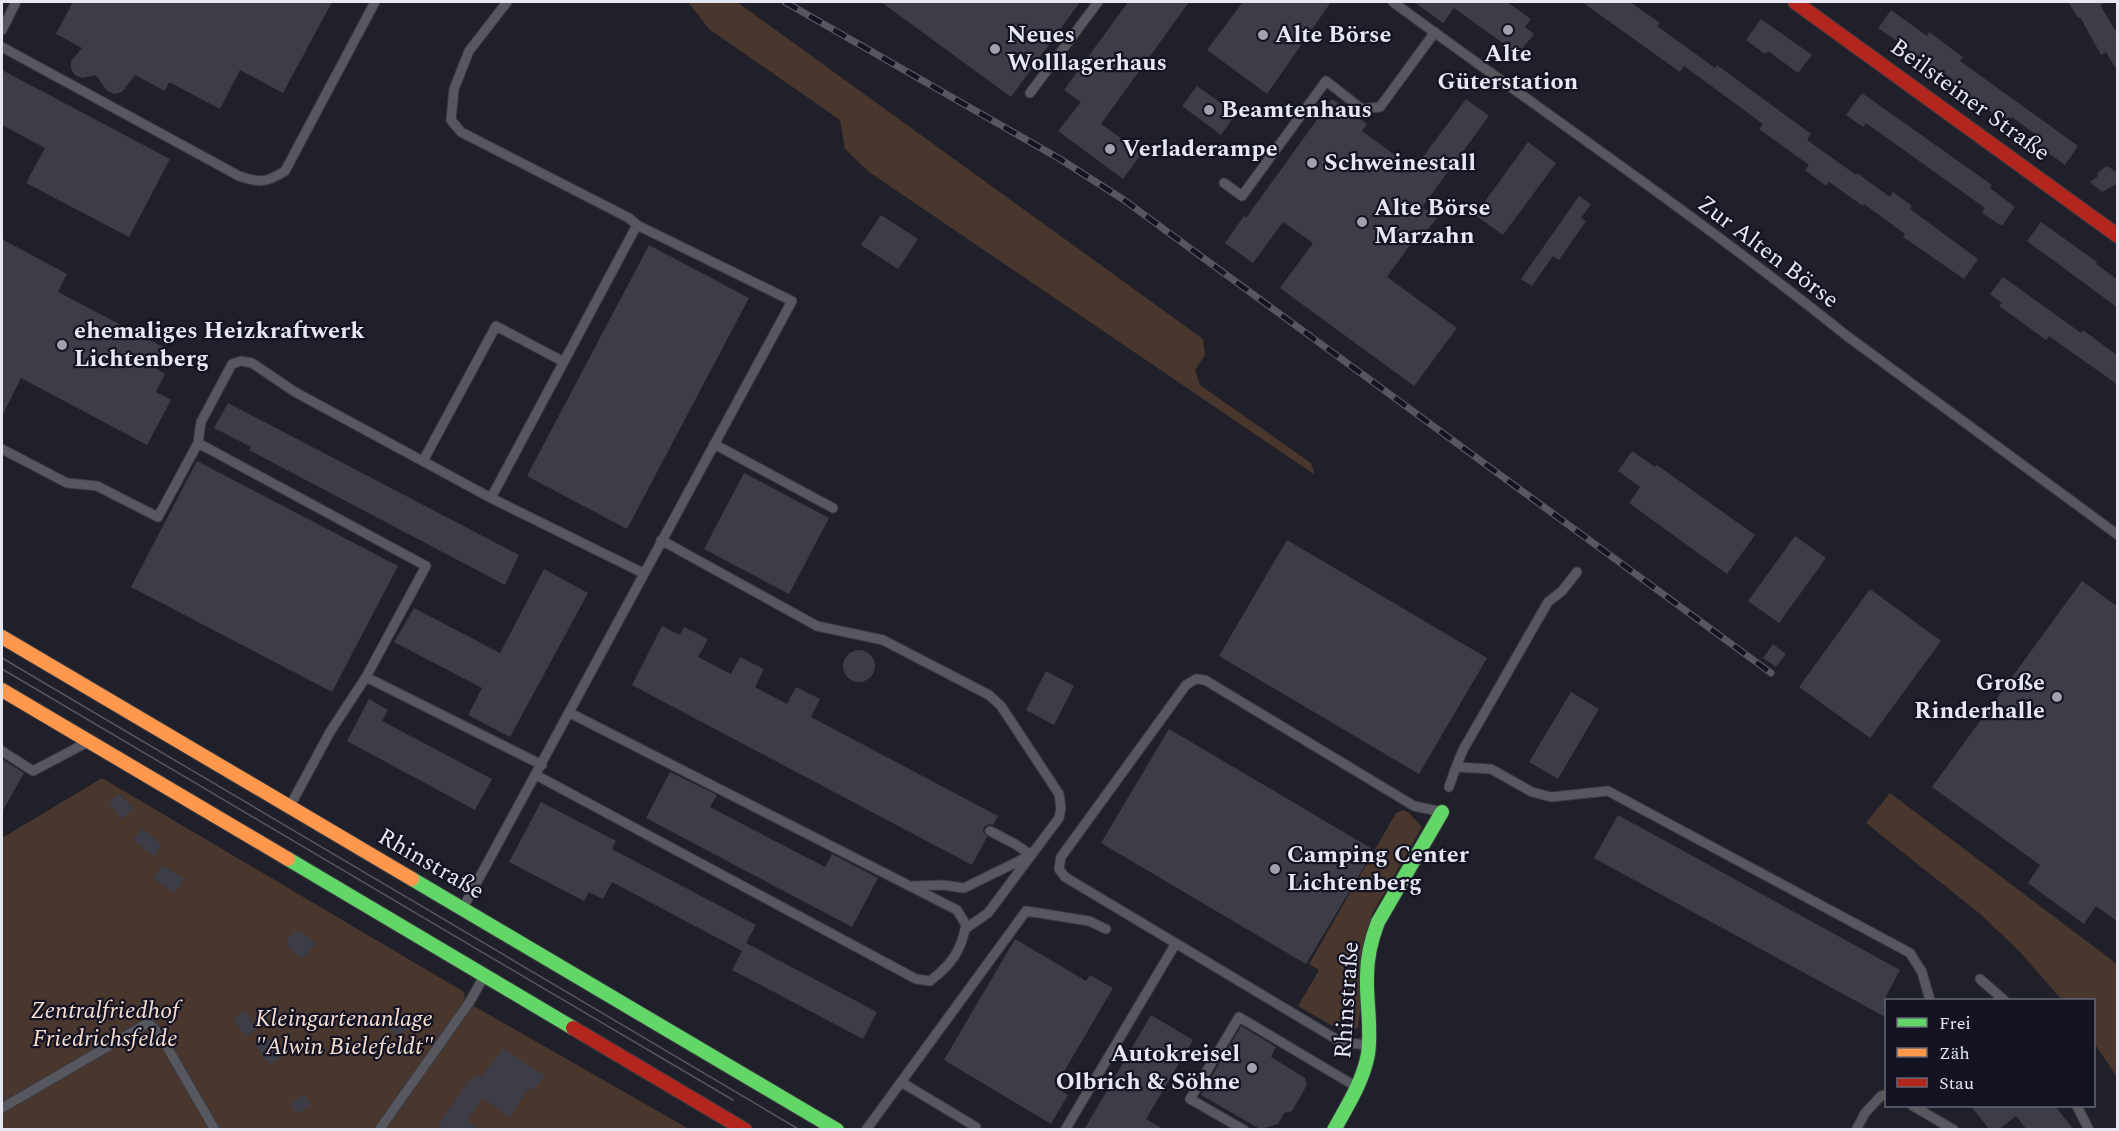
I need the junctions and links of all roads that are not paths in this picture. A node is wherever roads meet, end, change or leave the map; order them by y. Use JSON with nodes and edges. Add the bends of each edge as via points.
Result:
{"nodes":[{"id":1,"x":16,"y":2,"type":"edge"},
{"id":2,"x":375,"y":2,"type":"edge"},
{"id":3,"x":507,"y":2,"type":"edge"},
{"id":4,"x":1098,"y":2,"type":"edge"},
{"id":5,"x":1393,"y":2,"type":"edge"},
{"id":6,"x":1795,"y":2,"type":"edge"},
{"id":7,"x":2,"y":30,"type":"edge"},
{"id":8,"x":1435,"y":32,"type":"junction"},
{"id":9,"x":2,"y":47,"type":"edge"},
{"id":10,"x":1030,"y":93,"type":"dead end"},
{"id":11,"x":1224,"y":183,"type":"dead end"},
{"id":12,"x":637,"y":225,"type":"junction"},
{"id":13,"x":2118,"y":236,"type":"edge"},
{"id":14,"x":564,"y":362,"type":"junction"},
{"id":15,"x":198,"y":443,"type":"junction"},
{"id":16,"x":714,"y":444,"type":"junction"},
{"id":17,"x":2,"y":449,"type":"edge"},
{"id":18,"x":423,"y":461,"type":"junction"},
{"id":19,"x":491,"y":498,"type":"junction"},
{"id":20,"x":833,"y":508,"type":"dead end"},
{"id":21,"x":2118,"y":535,"type":"edge"},
{"id":22,"x":661,"y":540,"type":"junction"},
{"id":23,"x":1577,"y":572,"type":"dead end"},
{"id":24,"x":643,"y":573,"type":"junction"},
{"id":25,"x":2,"y":637,"type":"edge"},
{"id":26,"x":366,"y":677,"type":"junction"},
{"id":27,"x":2,"y":690,"type":"edge"},
{"id":28,"x":570,"y":713,"type":"junction"},
{"id":29,"x":88,"y":742,"type":"junction"},
{"id":30,"x":2,"y":751,"type":"edge"},
{"id":31,"x":542,"y":765,"type":"junction"},
{"id":32,"x":1456,"y":767,"type":"junction"},
{"id":33,"x":536,"y":775,"type":"junction"},
{"id":34,"x":1449,"y":787,"type":"dead end"},
{"id":35,"x":289,"y":807,"type":"junction"},
{"id":36,"x":1443,"y":812,"type":"joint"},
{"id":37,"x":990,"y":831,"type":"dead end"},
{"id":38,"x":1031,"y":855,"type":"junction"},
{"id":39,"x":910,"y":886,"type":"junction"},
{"id":40,"x":463,"y":909,"type":"junction"},
{"id":41,"x":965,"y":929,"type":"junction"},
{"id":42,"x":1106,"y":929,"type":"dead end"},
{"id":43,"x":1176,"y":943,"type":"junction"},
{"id":44,"x":484,"y":976,"type":"junction"},
{"id":45,"x":1980,"y":979,"type":"dead end"},
{"id":46,"x":1930,"y":999,"type":"edge"},
{"id":47,"x":2003,"y":999,"type":"edge"},
{"id":48,"x":1369,"y":1045,"type":"junction"},
{"id":49,"x":901,"y":1082,"type":"junction"},
{"id":50,"x":1357,"y":1088,"type":"junction"},
{"id":51,"x":1885,"y":1095,"type":"edge"},
{"id":52,"x":1915,"y":1107,"type":"edge"},
{"id":53,"x":2078,"y":1107,"type":"edge"},
{"id":54,"x":2,"y":1108,"type":"edge"},
{"id":55,"x":976,"y":1127,"type":"dead end"},
{"id":56,"x":215,"y":1130,"type":"edge"},
{"id":57,"x":379,"y":1130,"type":"edge"},
{"id":58,"x":745,"y":1130,"type":"edge"},
{"id":59,"x":837,"y":1130,"type":"edge"},
{"id":60,"x":866,"y":1130,"type":"edge"},
{"id":61,"x":1065,"y":1130,"type":"edge"},
{"id":62,"x":1244,"y":1130,"type":"edge"},
{"id":63,"x":1334,"y":1130,"type":"edge"},
{"id":64,"x":1856,"y":1130,"type":"edge"},
{"id":65,"x":1954,"y":1130,"type":"edge"},
{"id":66,"x":2089,"y":1130,"type":"edge"}],
"edges":[{"from":1,"to":7,"type":"lane"},
{"from":2,"to":9,"type":"lane","via":[[285,171],[270,181],[255,182],[239,176]]},
{"from":3,"to":12,"type":"lane","via":[[469,51],[454,89],[450,120],[461,132]]},
{"from":4,"to":10,"type":"lane"},
{"from":5,"to":8,"type":"lane","name":"Zur Alten Börse"},
{"from":6,"to":13,"type":"main road","name":"Beilsteiner Straße"},
{"from":8,"to":11,"type":"lane","via":[[1380,107],[1362,109],[1326,81],[1242,196]]},
{"from":8,"to":21,"type":"lane","name":"Zur Alten Börse"},
{"from":12,"to":14,"type":"lane"},
{"from":12,"to":16,"type":"lane","via":[[792,301]]},
{"from":14,"to":18,"type":"lane","via":[[496,326]]},
{"from":14,"to":19,"type":"lane"},
{"from":15,"to":17,"type":"lane","via":[[158,518],[97,486],[67,483]]},
{"from":15,"to":18,"type":"lane","via":[[201,422],[232,364],[242,361],[252,363],[295,392]]},
{"from":15,"to":26,"type":"lane","via":[[426,566]]},
{"from":16,"to":20,"type":"lane"},
{"from":16,"to":22,"type":"lane"},
{"from":18,"to":19,"type":"lane"},
{"from":19,"to":24,"type":"lane"},
{"from":22,"to":24,"type":"lane"},
{"from":22,"to":38,"type":"lane","via":[[817,626],[883,640],[989,695],[1001,706],[1059,794],[1059,818]]},
{"from":23,"to":32,"type":"lane","via":[[1548,602]]},
{"from":24,"to":28,"type":"lane"},
{"from":25,"to":35,"type":"main road","name":"Rhinstraße"},
{"from":26,"to":31,"type":"lane"},
{"from":26,"to":35,"type":"lane"},
{"from":27,"to":29,"type":"main road"},
{"from":28,"to":31,"type":"lane"},
{"from":28,"to":39,"type":"lane"},
{"from":29,"to":30,"type":"lane","via":[[33,771]]},
{"from":29,"to":44,"type":"main road"},
{"from":31,"to":33,"type":"lane"},
{"from":32,"to":34,"type":"lane"},
{"from":32,"to":46,"type":"lane","via":[[1491,769],[1532,792],[1551,797],[1608,791],[1910,953],[1922,972]]},
{"from":33,"to":40,"type":"lane"},
{"from":33,"to":41,"type":"lane","via":[[916,979],[930,981],[948,966],[963,942]]},
{"from":35,"to":40,"type":"main road","name":"Rhinstraße"},
{"from":36,"to":43,"type":"lane","via":[[1414,806],[1205,680],[1196,679],[1186,685],[1061,857],[1059,869],[1065,877]]},
{"from":36,"to":48,"type":"main road","name":"Rhinstraße","via":[[1371,940],[1367,968]]},
{"from":37,"to":38,"type":"lane"},
{"from":38,"to":39,"type":"lane","via":[[964,888]]},
{"from":38,"to":41,"type":"lane","via":[[988,913]]},
{"from":39,"to":41,"type":"lane","via":[[957,910]]},
{"from":40,"to":59,"type":"main road","name":"Rhinstraße"},
{"from":42,"to":49,"type":"lane","via":[[1089,921],[1026,911]]},
{"from":43,"to":48,"type":"lane","via":[[1341,1042]]},
{"from":43,"to":61,"type":"lane"},
{"from":44,"to":57,"type":"lane"},
{"from":44,"to":58,"type":"main road"},
{"from":45,"to":47,"type":"lane"},
{"from":48,"to":50,"type":"main road","name":"Rhinstraße"},
{"from":49,"to":55,"type":"lane"},
{"from":49,"to":60,"type":"lane"},
{"from":50,"to":62,"type":"lane","via":[[1239,1017],[1190,1099]]},
{"from":50,"to":63,"type":"main road","name":"Rhinstraße"},
{"from":51,"to":64,"type":"lane","via":[[1865,1113]]},
{"from":52,"to":65,"type":"lane"},
{"from":53,"to":66,"type":"lane"},
{"from":54,"to":56,"type":"lane","via":[[148,1023],[159,1034]]}]}
